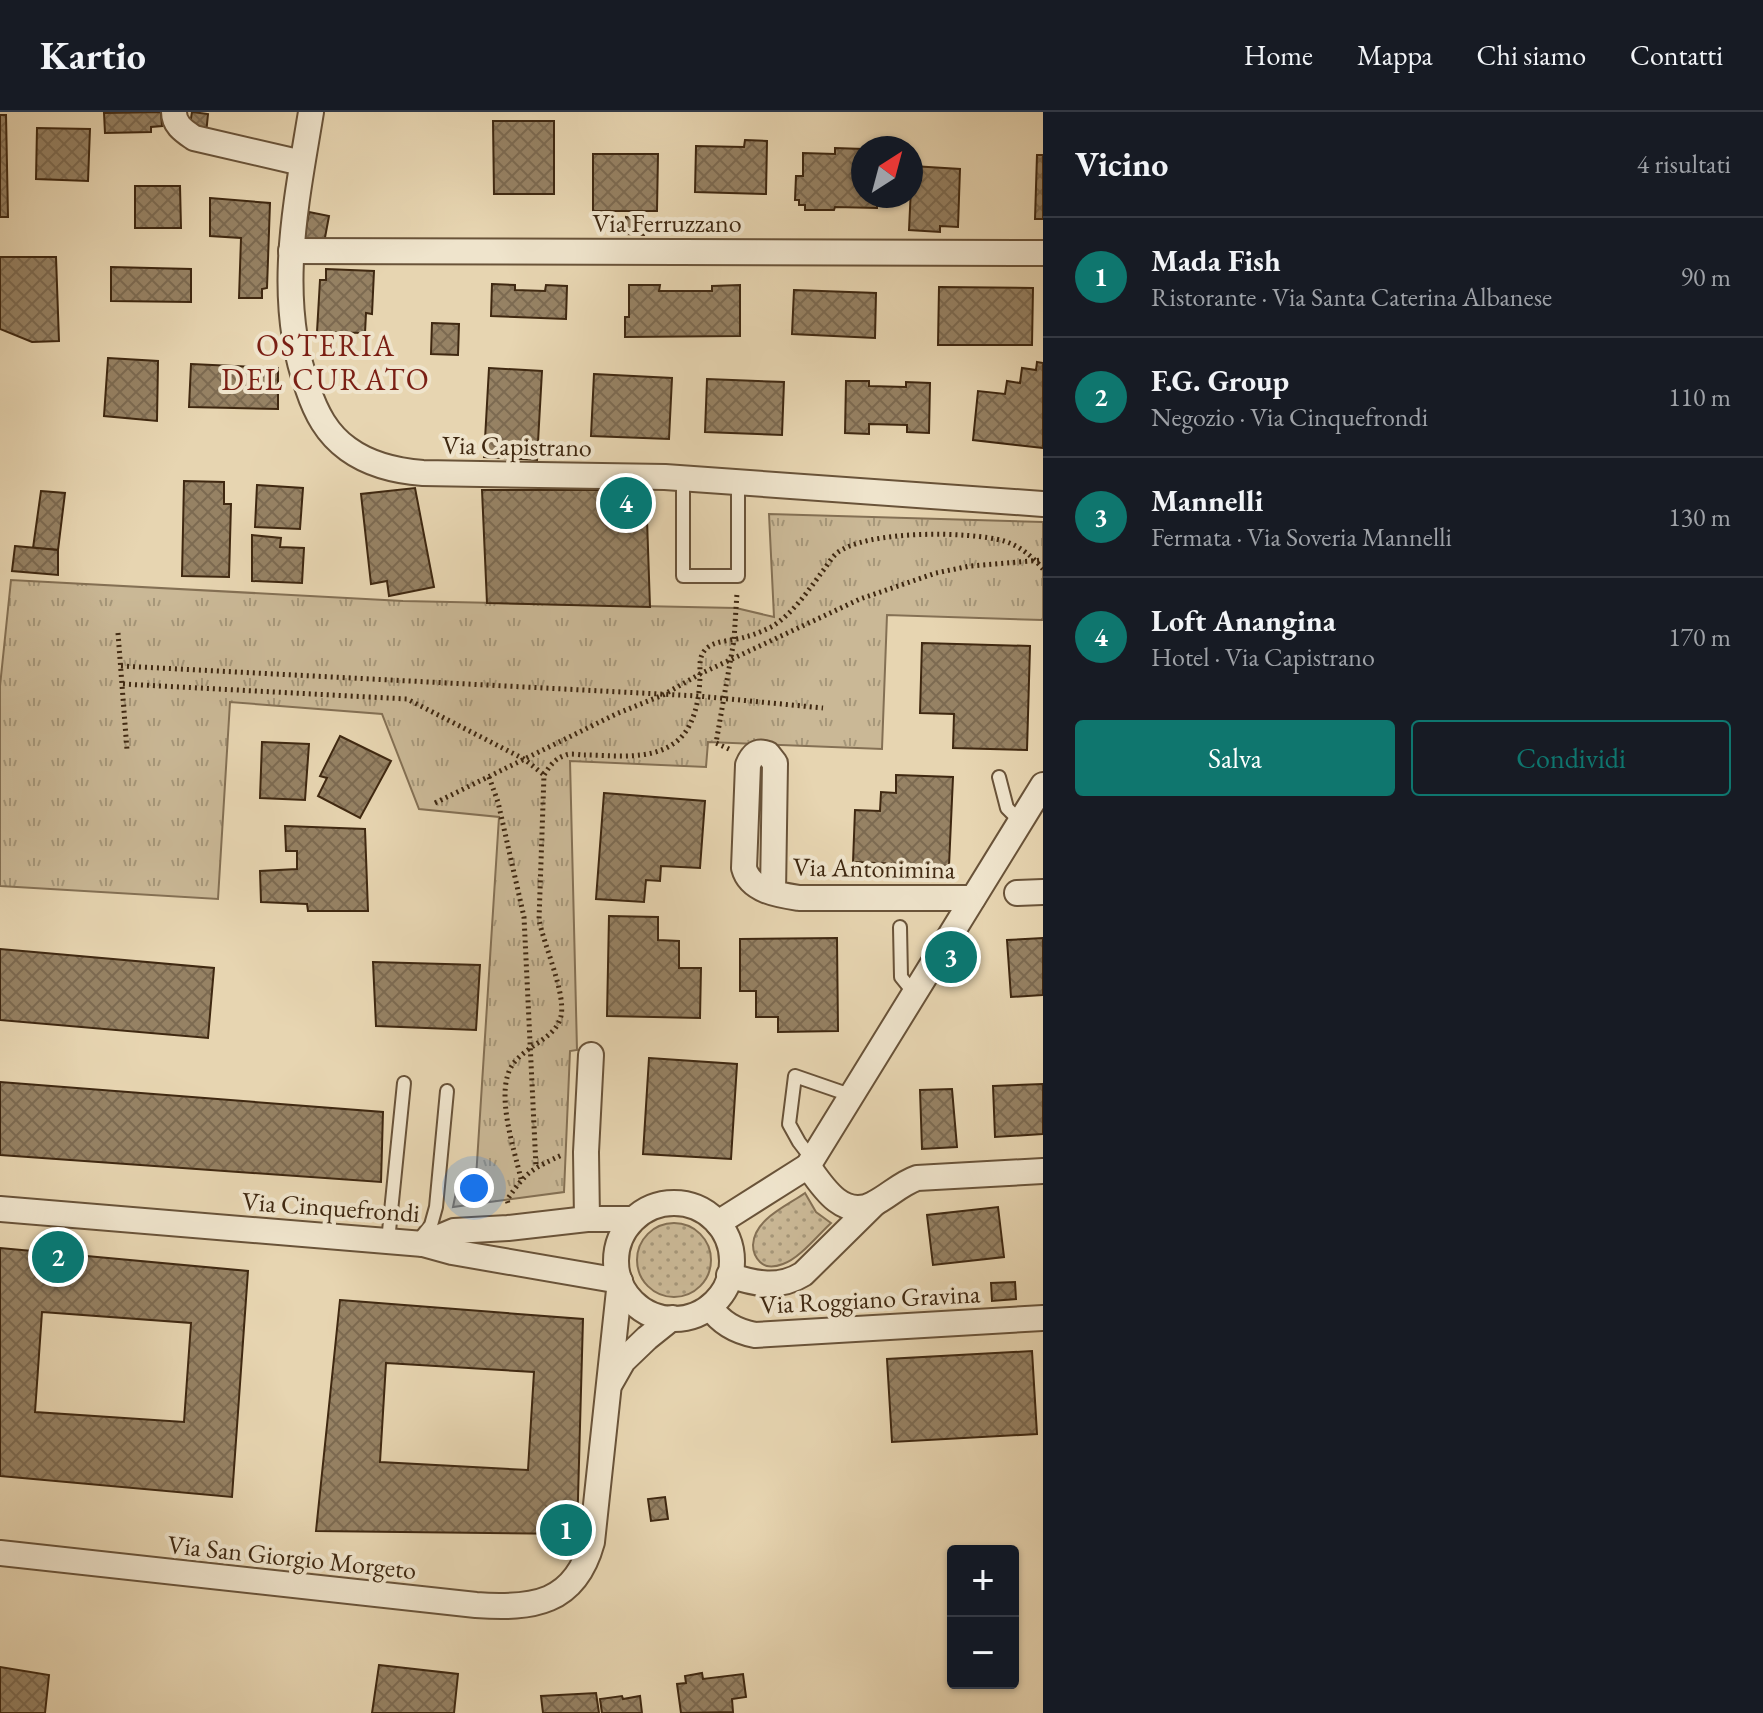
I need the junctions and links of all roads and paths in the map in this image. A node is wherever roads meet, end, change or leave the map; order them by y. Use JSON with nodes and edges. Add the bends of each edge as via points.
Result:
{"nodes":[{"id":1,"x":174,"y":112,"type":"edge"},
{"id":2,"x":311,"y":112,"type":"edge"},
{"id":3,"x":302,"y":163,"type":"junction"},
{"id":4,"x":291,"y":251,"type":"junction"},
{"id":5,"x":1043,"y":253,"type":"edge"},
{"id":6,"x":683,"y":478,"type":"junction"},
{"id":7,"x":738,"y":482,"type":"junction"},
{"id":8,"x":1043,"y":504,"type":"edge"},
{"id":9,"x":1039,"y":561,"type":"edge"},
{"id":10,"x":1043,"y":569,"type":"edge"},
{"id":11,"x":738,"y":576,"type":"junction"},
{"id":12,"x":118,"y":633,"type":"dead end"},
{"id":13,"x":734,"y":640,"type":"junction"},
{"id":14,"x":730,"y":661,"type":"junction"},
{"id":15,"x":121,"y":666,"type":"junction"},
{"id":16,"x":700,"y":674,"type":"junction"},
{"id":17,"x":123,"y":684,"type":"junction"},
{"id":18,"x":663,"y":695,"type":"junction"},
{"id":19,"x":698,"y":696,"type":"junction"},
{"id":20,"x":723,"y":699,"type":"junction"},
{"id":21,"x":823,"y":708,"type":"dead end"},
{"id":22,"x":127,"y":750,"type":"dead end"},
{"id":23,"x":524,"y":759,"type":"junction"},
{"id":24,"x":750,"y":760,"type":"joint"},
{"id":25,"x":544,"y":775,"type":"junction"},
{"id":26,"x":489,"y":777,"type":"junction"},
{"id":27,"x":999,"y":777,"type":"dead end"},
{"id":28,"x":1043,"y":785,"type":"edge"},
{"id":29,"x":435,"y":803,"type":"dead end"},
{"id":30,"x":1020,"y":821,"type":"junction"},
{"id":31,"x":1043,"y":892,"type":"edge"},
{"id":32,"x":1017,"y":893,"type":"dead end"},
{"id":33,"x":973,"y":898,"type":"junction"},
{"id":34,"x":900,"y":927,"type":"dead end"},
{"id":35,"x":914,"y":993,"type":"junction"},
{"id":36,"x":530,"y":1048,"type":"junction"},
{"id":37,"x":591,"y":1055,"type":"dead end"},
{"id":38,"x":404,"y":1083,"type":"dead end"},
{"id":39,"x":447,"y":1091,"type":"dead end"},
{"id":40,"x":850,"y":1095,"type":"junction"},
{"id":41,"x":586,"y":1152,"type":"junction"},
{"id":42,"x":810,"y":1162,"type":"junction"},
{"id":43,"x":536,"y":1167,"type":"junction"},
{"id":44,"x":1043,"y":1171,"type":"edge"},
{"id":45,"x":521,"y":1179,"type":"junction"},
{"id":46,"x":874,"y":1204,"type":"junction"},
{"id":47,"x":0,"y":1209,"type":"edge"},
{"id":48,"x":709,"y":1216,"type":"junction"},
{"id":49,"x":587,"y":1219,"type":"junction"},
{"id":50,"x":633,"y":1219,"type":"junction"},
{"id":51,"x":508,"y":1228,"type":"junction"},
{"id":52,"x":388,"y":1241,"type":"junction"},
{"id":53,"x":420,"y":1244,"type":"junction"},
{"id":54,"x":729,"y":1275,"type":"junction"},
{"id":55,"x":620,"y":1281,"type":"junction"},
{"id":56,"x":710,"y":1307,"type":"junction"},
{"id":57,"x":672,"y":1318,"type":"junction"},
{"id":58,"x":1043,"y":1318,"type":"edge"},
{"id":59,"x":608,"y":1388,"type":"junction"},
{"id":60,"x":0,"y":1553,"type":"edge"}],
"edges":[{"from":1,"to":3,"type":"street","via":[[180,128],[194,138]]},
{"from":2,"to":3,"type":"street","name":"Via Capistrano"},
{"from":3,"to":4,"type":"street","name":"Via Capistrano"},
{"from":4,"to":5,"type":"street","name":"Via Ferruzzano"},
{"from":4,"to":6,"type":"street","name":"Via Capistrano","via":[[298,357],[319,417],[347,449],[394,469],[423,473]]},
{"from":6,"to":7,"type":"street","name":"Via Capistrano"},
{"from":6,"to":11,"type":"lane","via":[[683,576]]},
{"from":7,"to":8,"type":"street","name":"Via Capistrano"},
{"from":7,"to":11,"type":"lane"},
{"from":9,"to":10,"type":"path"},
{"from":9,"to":13,"type":"path","via":[[1005,542],[977,537],[894,536],[851,544],[836,554],[787,615]]},
{"from":9,"to":14,"type":"path","via":[[936,573],[860,599]]},
{"from":11,"to":13,"type":"path"},
{"from":12,"to":15,"type":"path"},
{"from":13,"to":14,"type":"path"},
{"from":13,"to":16,"type":"path","via":[[703,651]]},
{"from":14,"to":16,"type":"path"},
{"from":14,"to":20,"type":"path"},
{"from":15,"to":17,"type":"path"},
{"from":15,"to":18,"type":"path"},
{"from":16,"to":18,"type":"path"},
{"from":16,"to":19,"type":"path"},
{"from":17,"to":22,"type":"path"},
{"from":17,"to":23,"type":"path","via":[[407,699]]},
{"from":18,"to":19,"type":"path"},
{"from":18,"to":23,"type":"path"},
{"from":19,"to":20,"type":"path"},
{"from":19,"to":25,"type":"path","via":[[689,726],[676,743],[656,753],[566,755]]},
{"from":20,"to":21,"type":"path"},
{"from":20,"to":24,"type":"path","via":[[716,743]]},
{"from":23,"to":25,"type":"path"},
{"from":23,"to":26,"type":"path"},
{"from":24,"to":33,"type":"street","name":"Via Antonimina","via":[[763,752],[775,763],[773,892],[799,898]]},
{"from":25,"to":36,"type":"path","via":[[539,920],[562,995],[556,1029]]},
{"from":26,"to":29,"type":"path"},
{"from":26,"to":36,"type":"path","via":[[524,917]]},
{"from":27,"to":30,"type":"lane","via":[[1007,808]]},
{"from":28,"to":30,"type":"street"},
{"from":30,"to":33,"type":"street"},
{"from":31,"to":32,"type":"street"},
{"from":33,"to":35,"type":"street"},
{"from":34,"to":35,"type":"lane","via":[[901,977]]},
{"from":35,"to":40,"type":"street"},
{"from":36,"to":43,"type":"path"},
{"from":36,"to":45,"type":"path","via":[[513,1064],[505,1083]]},
{"from":37,"to":41,"type":"street"},
{"from":38,"to":52,"type":"lane"},
{"from":39,"to":53,"type":"lane","via":[[436,1207]]},
{"from":40,"to":42,"type":"street"},
{"from":40,"to":42,"type":"lane","via":[[795,1076],[789,1124]]},
{"from":41,"to":43,"type":"path","via":[[566,1153]]},
{"from":41,"to":49,"type":"street"},
{"from":42,"to":46,"type":"street","via":[[835,1200],[850,1207]]},
{"from":42,"to":48,"type":"street"},
{"from":43,"to":45,"type":"path"},
{"from":44,"to":46,"type":"street","via":[[917,1178]]},
{"from":45,"to":51,"type":"path","via":[[507,1200]]},
{"from":46,"to":54,"type":"street","via":[[789,1282],[769,1284]]},
{"from":47,"to":52,"type":"street","name":"Via Cinquefrondi"},
{"from":48,"to":50,"type":"street","name":"Via Cinquefrondi","via":[[689,1204],[675,1203]]},
{"from":48,"to":54,"type":"street","via":[[728,1237]]},
{"from":49,"to":50,"type":"street","name":"Via Cinquefrondi"},
{"from":49,"to":51,"type":"street","name":"Via Cinquefrondi"},
{"from":50,"to":55,"type":"street","via":[[618,1244]]},
{"from":51,"to":53,"type":"street","name":"Via Cinquefrondi","via":[[454,1231]]},
{"from":52,"to":53,"type":"street","name":"Via Cinquefrondi"},
{"from":53,"to":55,"type":"street"},
{"from":54,"to":56,"type":"street"},
{"from":55,"to":57,"type":"street","via":[[640,1306]]},
{"from":55,"to":59,"type":"street"},
{"from":56,"to":57,"type":"street","via":[[691,1317]]},
{"from":56,"to":58,"type":"street","name":"Via Roggiano Gravina","via":[[726,1324],[755,1335]]},
{"from":57,"to":59,"type":"street","via":[[623,1361]]},
{"from":59,"to":60,"type":"street","name":"Via San Giorgio Morgeto","via":[[594,1532],[586,1561],[573,1582],[533,1603],[476,1605]]}]}
